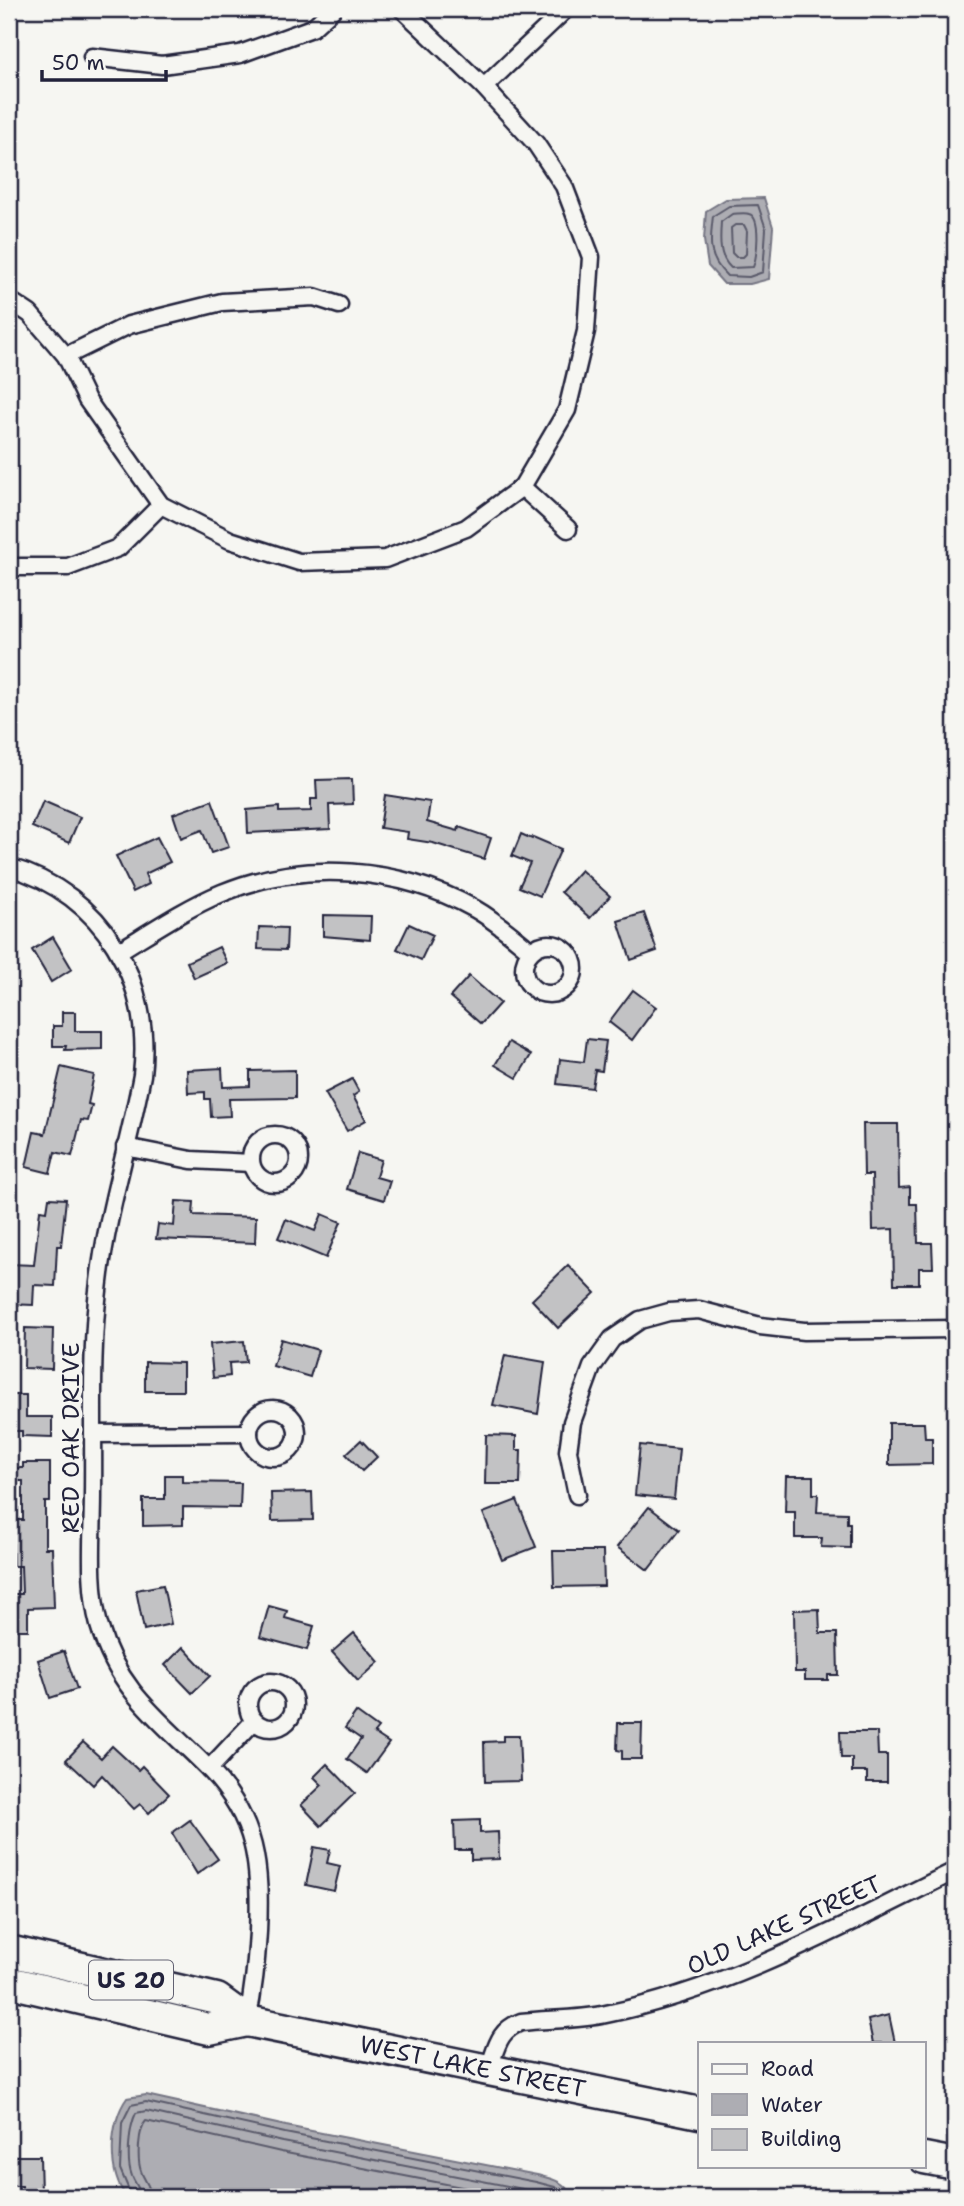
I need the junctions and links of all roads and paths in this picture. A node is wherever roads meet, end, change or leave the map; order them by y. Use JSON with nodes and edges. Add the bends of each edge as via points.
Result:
{"nodes":[{"id":1,"x":333,"y":9,"type":"edge"},
{"id":2,"x":402,"y":9,"type":"edge"},
{"id":3,"x":566,"y":9,"type":"edge"},
{"id":4,"x":92,"y":57,"type":"dead end"},
{"id":5,"x":484,"y":87,"type":"junction"},
{"id":6,"x":9,"y":300,"type":"edge"},
{"id":7,"x":339,"y":305,"type":"dead end"},
{"id":8,"x":66,"y":356,"type":"junction"},
{"id":9,"x":522,"y":486,"type":"junction"},
{"id":10,"x":160,"y":505,"type":"junction"},
{"id":11,"x":568,"y":529,"type":"dead end"},
{"id":12,"x":9,"y":567,"type":"edge"},
{"id":13,"x":9,"y":867,"type":"edge"},
{"id":14,"x":119,"y":951,"type":"junction"},
{"id":15,"x":531,"y":951,"type":"dead end"},
{"id":16,"x":125,"y":1147,"type":"junction"},
{"id":17,"x":251,"y":1163,"type":"dead end"},
{"id":18,"x":955,"y":1329,"type":"edge"},
{"id":19,"x":249,"y":1433,"type":"dead end"},
{"id":20,"x":94,"y":1434,"type":"junction"},
{"id":21,"x":578,"y":1495,"type":"dead end"},
{"id":22,"x":254,"y":1721,"type":"dead end"},
{"id":23,"x":209,"y":1769,"type":"junction"},
{"id":24,"x":955,"y":1871,"type":"edge"},
{"id":25,"x":9,"y":1951,"type":"edge"},
{"id":26,"x":9,"y":1982,"type":"edge"},
{"id":27,"x":247,"y":2021,"type":"junction"},
{"id":28,"x":488,"y":2070,"type":"junction"},
{"id":29,"x":698,"y":2113,"type":"edge"},
{"id":30,"x":926,"y":2158,"type":"edge"},
{"id":31,"x":955,"y":2164,"type":"edge"}],
"edges":[{"from":1,"to":4,"type":"street","via":[[312,27],[240,54],[162,65]]},
{"from":2,"to":5,"type":"street"},
{"from":3,"to":5,"type":"street"},
{"from":5,"to":9,"type":"street","via":[[536,144],[564,186],[591,257],[586,331],[567,410]]},
{"from":6,"to":8,"type":"street","via":[[30,314]]},
{"from":7,"to":8,"type":"street","via":[[314,297],[222,302],[129,325]]},
{"from":8,"to":10,"type":"street","via":[[87,400]]},
{"from":9,"to":10,"type":"street","via":[[466,528],[385,559],[299,562],[230,540]]},
{"from":9,"to":11,"type":"street"},
{"from":10,"to":12,"type":"street","via":[[118,548],[68,567]]},
{"from":13,"to":14,"type":"street","name":"RED OAK DRIVE","via":[[70,898]]},
{"from":14,"to":15,"type":"street","via":[[197,905],[239,887],[290,875],[338,871],[400,879],[446,895],[496,922]]},
{"from":14,"to":16,"type":"street","name":"RED OAK DRIVE","via":[[138,996],[144,1035],[142,1075]]},
{"from":16,"to":17,"type":"street","via":[[191,1160]]},
{"from":16,"to":20,"type":"street","name":"RED OAK DRIVE","via":[[98,1284]]},
{"from":18,"to":21,"type":"street","via":[[804,1331],[760,1326],[699,1310],[640,1320],[612,1339],[592,1367],[572,1422],[568,1451]]},
{"from":19,"to":20,"type":"street"},
{"from":20,"to":23,"type":"street","name":"RED OAK DRIVE","via":[[94,1587],[106,1647],[136,1698]]},
{"from":22,"to":23,"type":"street"},
{"from":23,"to":27,"type":"street","name":"RED OAK DRIVE","via":[[245,1822],[257,1863],[256,1979]]},
{"from":24,"to":28,"type":"street","name":"OLD LAKE STREET","via":[[732,1977],[604,2015],[521,2022],[503,2032]]},
{"from":25,"to":27,"type":"highway","name":"WEST LAKE STREET","number":"US 20","via":[[217,1999]]},
{"from":26,"to":27,"type":"highway","name":"WEST LAKE STREET","number":"US 20","via":[[209,2029]]},
{"from":27,"to":28,"type":"highway","name":"WEST LAKE STREET","number":"US 20"},
{"from":28,"to":29,"type":"highway","name":"WEST LAKE STREET","number":"US 20"},
{"from":30,"to":31,"type":"highway"}]}
